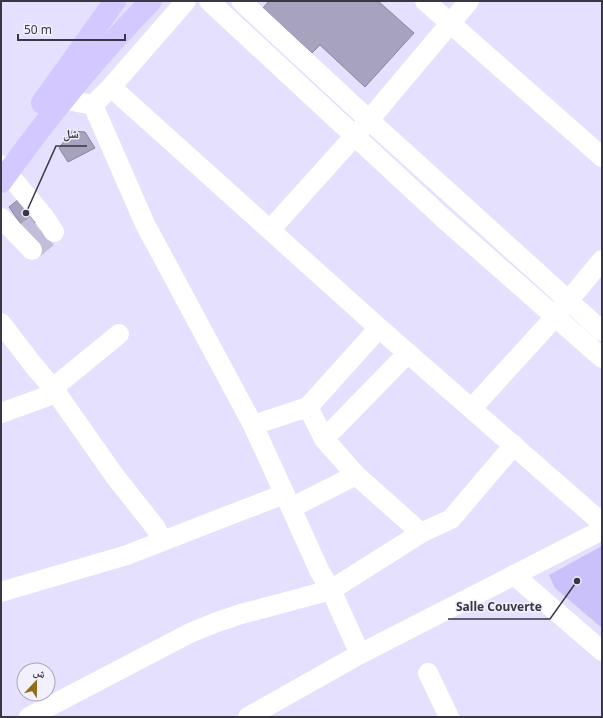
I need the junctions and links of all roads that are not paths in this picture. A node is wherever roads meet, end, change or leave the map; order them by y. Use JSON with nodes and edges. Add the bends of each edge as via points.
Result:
{"nodes":[{"id":1,"x":115,"y":1,"type":"edge"},
{"id":2,"x":152,"y":1,"type":"edge"},
{"id":3,"x":186,"y":1,"type":"edge"},
{"id":4,"x":209,"y":1,"type":"edge"},
{"id":5,"x":241,"y":1,"type":"edge"},
{"id":6,"x":425,"y":1,"type":"edge"},
{"id":7,"x":469,"y":1,"type":"edge"},
{"id":8,"x":450,"y":23,"type":"junction"},
{"id":9,"x":111,"y":87,"type":"junction"},
{"id":10,"x":62,"y":100,"type":"junction"},
{"id":11,"x":93,"y":104,"type":"junction"},
{"id":12,"x":369,"y":120,"type":"junction"},
{"id":13,"x":354,"y":137,"type":"junction"},
{"id":14,"x":602,"y":157,"type":"edge"},
{"id":15,"x":3,"y":170,"type":"edge"},
{"id":16,"x":1,"y":218,"type":"edge"},
{"id":17,"x":270,"y":230,"type":"junction"},
{"id":18,"x":54,"y":232,"type":"dead end"},
{"id":19,"x":32,"y":250,"type":"dead end"},
{"id":20,"x":602,"y":260,"type":"edge"},
{"id":21,"x":568,"y":300,"type":"junction"},
{"id":22,"x":555,"y":317,"type":"junction"},
{"id":23,"x":1,"y":323,"type":"edge"},
{"id":24,"x":379,"y":328,"type":"junction"},
{"id":25,"x":602,"y":330,"type":"edge"},
{"id":26,"x":119,"y":334,"type":"dead end"},
{"id":27,"x":408,"y":353,"type":"junction"},
{"id":28,"x":602,"y":358,"type":"edge"},
{"id":29,"x":54,"y":391,"type":"junction"},
{"id":30,"x":308,"y":407,"type":"junction"},
{"id":31,"x":472,"y":408,"type":"junction"},
{"id":32,"x":1,"y":413,"type":"edge"},
{"id":33,"x":254,"y":425,"type":"junction"},
{"id":34,"x":324,"y":439,"type":"junction"},
{"id":35,"x":514,"y":445,"type":"junction"},
{"id":36,"x":356,"y":475,"type":"junction"},
{"id":37,"x":288,"y":501,"type":"junction"},
{"id":38,"x":602,"y":523,"type":"edge"},
{"id":39,"x":602,"y":530,"type":"edge"},
{"id":40,"x":421,"y":533,"type":"junction"},
{"id":41,"x":163,"y":541,"type":"junction"},
{"id":42,"x":514,"y":575,"type":"junction"},
{"id":43,"x":331,"y":590,"type":"junction"},
{"id":44,"x":1,"y":592,"type":"edge"},
{"id":45,"x":602,"y":651,"type":"edge"},
{"id":46,"x":360,"y":654,"type":"junction"},
{"id":47,"x":428,"y":673,"type":"dead end"},
{"id":48,"x":29,"y":717,"type":"edge"},
{"id":49,"x":248,"y":717,"type":"edge"},
{"id":50,"x":449,"y":717,"type":"edge"}],
"edges":[{"from":1,"to":15,"type":"main road"},
{"from":2,"to":10,"type":"main road","via":[[107,46]]},
{"from":3,"to":9,"type":"street"},
{"from":4,"to":13,"type":"street"},
{"from":5,"to":12,"type":"street"},
{"from":6,"to":8,"type":"street"},
{"from":7,"to":8,"type":"street"},
{"from":8,"to":12,"type":"street"},
{"from":8,"to":14,"type":"street"},
{"from":9,"to":11,"type":"street"},
{"from":9,"to":17,"type":"street"},
{"from":10,"to":11,"type":"street"},
{"from":10,"to":15,"type":"main road"},
{"from":11,"to":33,"type":"street","via":[[145,224]]},
{"from":12,"to":13,"type":"street"},
{"from":12,"to":21,"type":"street"},
{"from":13,"to":17,"type":"street"},
{"from":13,"to":22,"type":"street"},
{"from":15,"to":18,"type":"street"},
{"from":16,"to":19,"type":"street"},
{"from":17,"to":24,"type":"street"},
{"from":20,"to":21,"type":"street"},
{"from":21,"to":22,"type":"street"},
{"from":21,"to":25,"type":"street"},
{"from":22,"to":28,"type":"street"},
{"from":22,"to":31,"type":"street"},
{"from":23,"to":29,"type":"street"},
{"from":24,"to":27,"type":"street"},
{"from":24,"to":30,"type":"street"},
{"from":26,"to":29,"type":"street"},
{"from":27,"to":31,"type":"street"},
{"from":27,"to":34,"type":"street"},
{"from":29,"to":32,"type":"street"},
{"from":29,"to":41,"type":"street"},
{"from":30,"to":33,"type":"street"},
{"from":30,"to":34,"type":"street"},
{"from":31,"to":35,"type":"street"},
{"from":33,"to":37,"type":"street"},
{"from":34,"to":36,"type":"street"},
{"from":35,"to":38,"type":"street"},
{"from":35,"to":40,"type":"street","via":[[455,515]]},
{"from":36,"to":37,"type":"street"},
{"from":36,"to":40,"type":"street"},
{"from":37,"to":41,"type":"street"},
{"from":37,"to":43,"type":"street","via":[[320,572]]},
{"from":39,"to":42,"type":"street"},
{"from":40,"to":43,"type":"street"},
{"from":41,"to":44,"type":"street","via":[[127,555]]},
{"from":42,"to":45,"type":"street"},
{"from":42,"to":46,"type":"street"},
{"from":43,"to":46,"type":"street"},
{"from":43,"to":48,"type":"street","via":[[241,614],[190,633]]},
{"from":46,"to":49,"type":"street"},
{"from":47,"to":50,"type":"street"}]}
